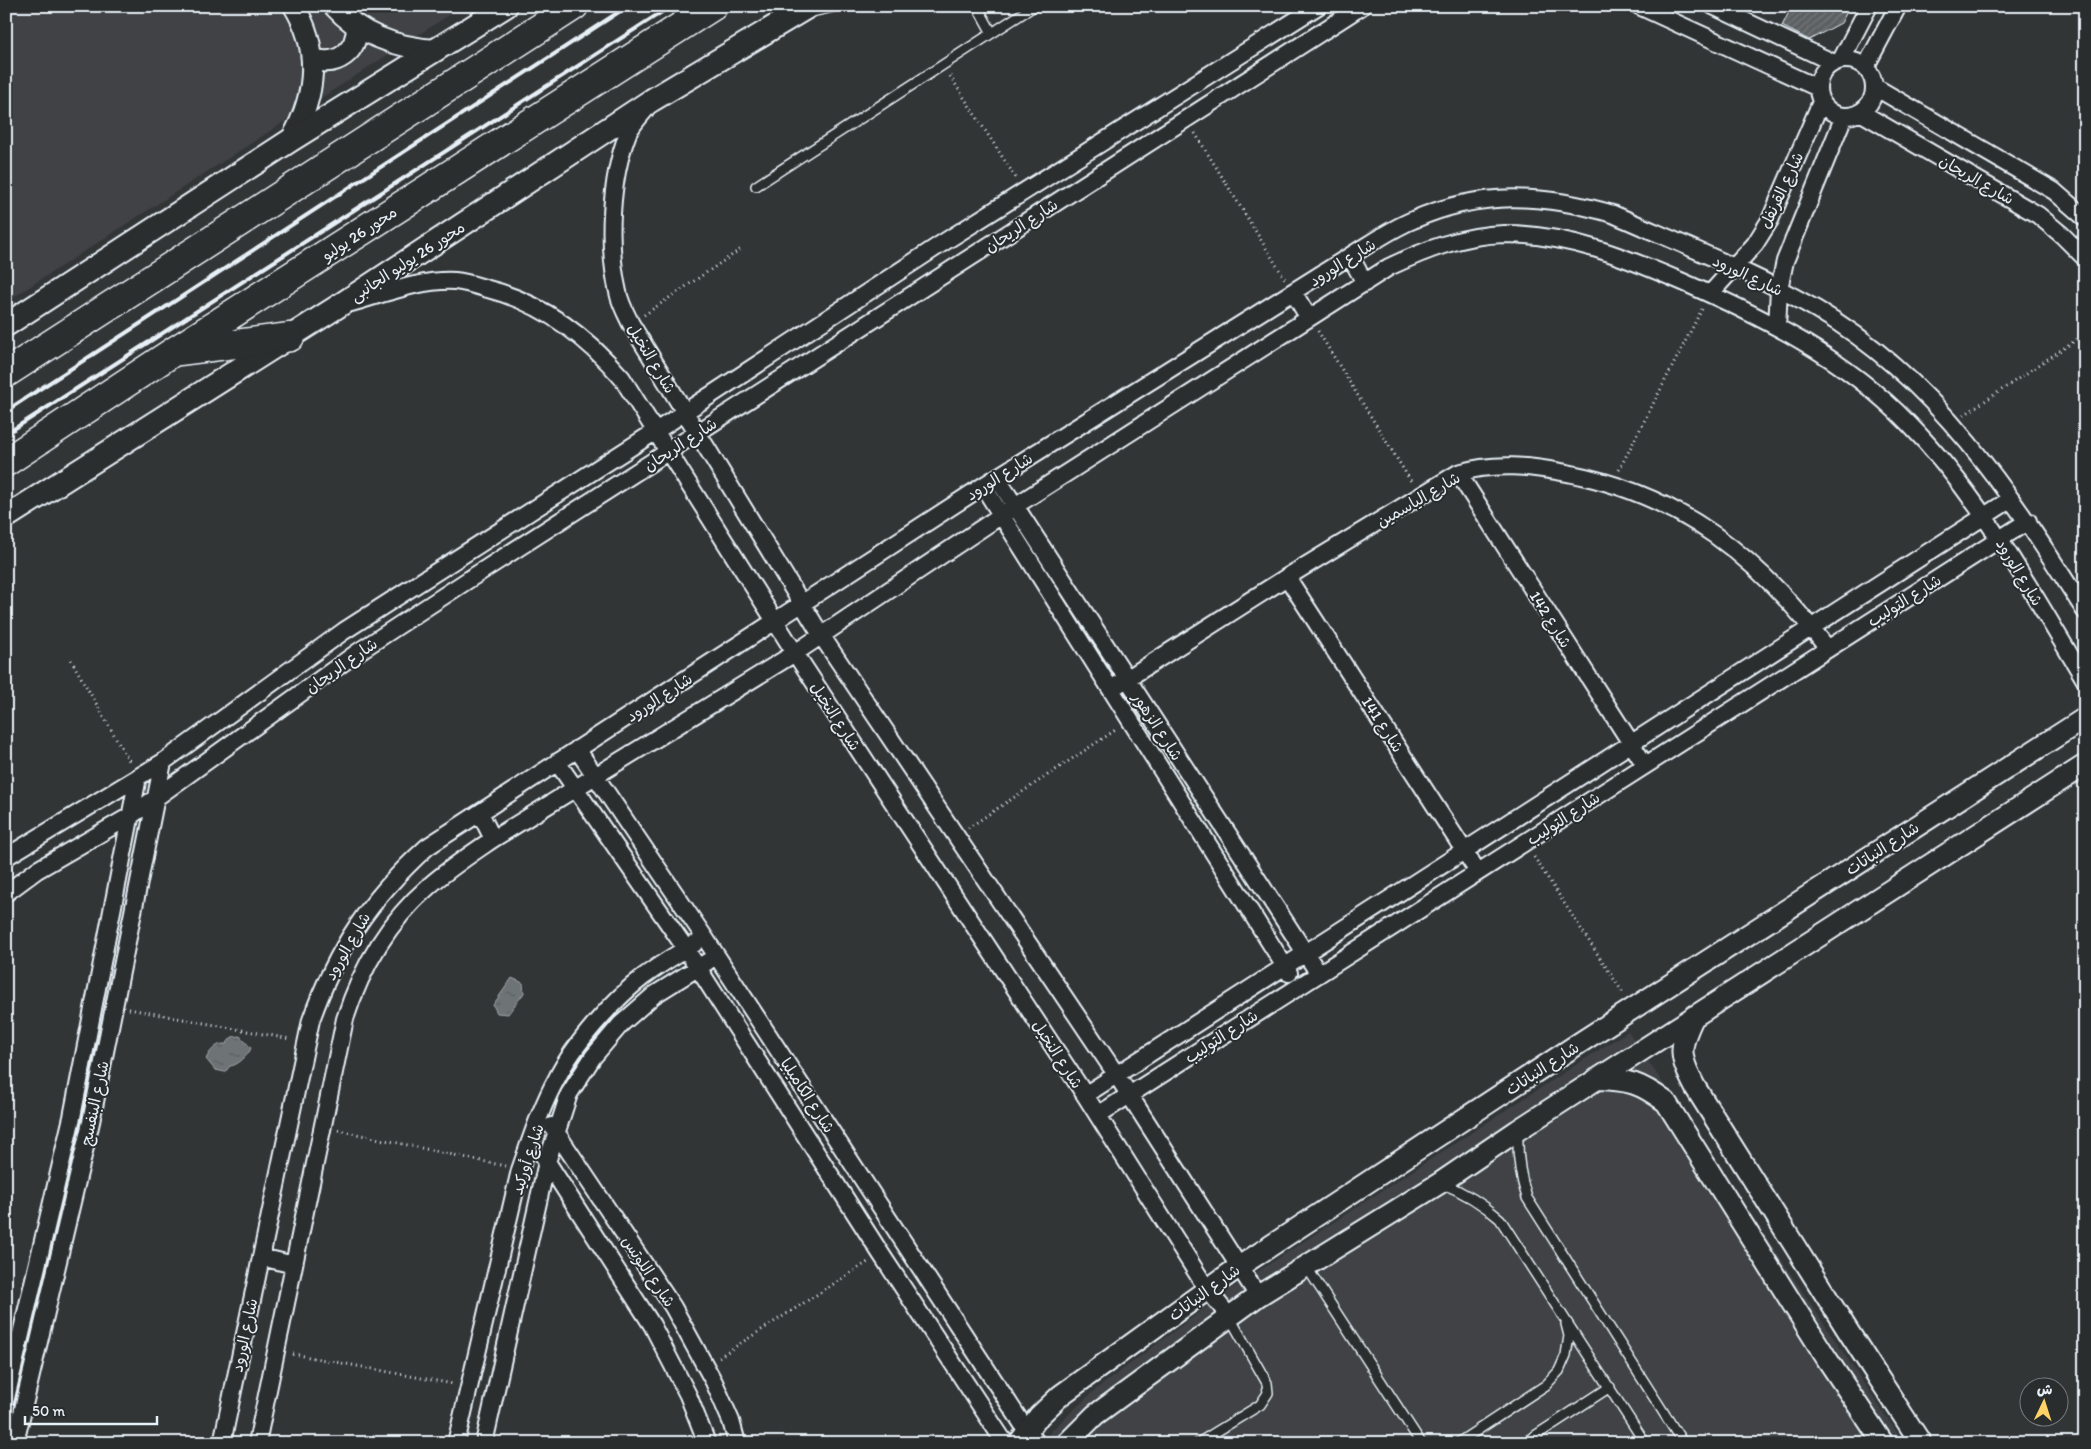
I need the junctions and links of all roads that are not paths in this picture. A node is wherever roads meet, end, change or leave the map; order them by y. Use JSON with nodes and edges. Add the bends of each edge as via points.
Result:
{"nodes":[{"id":1,"x":294,"y":6,"type":"edge"},
{"id":2,"x":334,"y":6,"type":"edge"},
{"id":3,"x":506,"y":6,"type":"edge"},
{"id":4,"x":574,"y":6,"type":"edge"},
{"id":5,"x":713,"y":6,"type":"edge"},
{"id":6,"x":838,"y":6,"type":"edge"},
{"id":7,"x":977,"y":6,"type":"edge"},
{"id":8,"x":1034,"y":6,"type":"edge"},
{"id":9,"x":1318,"y":6,"type":"edge"},
{"id":10,"x":1362,"y":6,"type":"edge"},
{"id":11,"x":1639,"y":6,"type":"edge"},
{"id":12,"x":1713,"y":6,"type":"edge"},
{"id":13,"x":1869,"y":6,"type":"edge"},
{"id":14,"x":1898,"y":6,"type":"edge"},
{"id":15,"x":802,"y":11,"type":"edge"},
{"id":16,"x":357,"y":26,"type":"junction"},
{"id":17,"x":992,"y":33,"type":"junction"},
{"id":18,"x":437,"y":50,"type":"junction"},
{"id":19,"x":313,"y":59,"type":"junction"},
{"id":20,"x":1836,"y":61,"type":"junction"},
{"id":21,"x":1866,"y":66,"type":"junction"},
{"id":22,"x":1875,"y":87,"type":"junction"},
{"id":23,"x":1819,"y":95,"type":"junction"},
{"id":24,"x":652,"y":100,"type":"junction"},
{"id":25,"x":1860,"y":112,"type":"junction"},
{"id":26,"x":1844,"y":116,"type":"junction"},
{"id":27,"x":291,"y":140,"type":"junction"},
{"id":28,"x":756,"y":186,"type":"dead end"},
{"id":29,"x":2085,"y":218,"type":"edge"},
{"id":30,"x":1350,"y":256,"type":"junction"},
{"id":31,"x":2085,"y":258,"type":"edge"},
{"id":32,"x":1734,"y":268,"type":"junction"},
{"id":33,"x":1365,"y":283,"type":"junction"},
{"id":34,"x":1779,"y":289,"type":"junction"},
{"id":35,"x":1293,"y":292,"type":"junction"},
{"id":36,"x":1710,"y":294,"type":"junction"},
{"id":37,"x":337,"y":307,"type":"junction"},
{"id":38,"x":1310,"y":318,"type":"junction"},
{"id":39,"x":6,"y":324,"type":"edge"},
{"id":40,"x":1777,"y":327,"type":"junction"},
{"id":41,"x":290,"y":337,"type":"junction"},
{"id":42,"x":173,"y":352,"type":"junction"},
{"id":43,"x":6,"y":373,"type":"edge"},
{"id":44,"x":684,"y":412,"type":"junction"},
{"id":45,"x":656,"y":431,"type":"junction"},
{"id":46,"x":697,"y":432,"type":"junction"},
{"id":47,"x":669,"y":451,"type":"junction"},
{"id":48,"x":6,"y":462,"type":"edge"},
{"id":49,"x":1458,"y":473,"type":"junction"},
{"id":50,"x":997,"y":478,"type":"junction"},
{"id":51,"x":983,"y":486,"type":"junction"},
{"id":52,"x":2011,"y":499,"type":"junction"},
{"id":53,"x":1015,"y":506,"type":"junction"},
{"id":54,"x":1001,"y":515,"type":"junction"},
{"id":55,"x":6,"y":516,"type":"edge"},
{"id":56,"x":1985,"y":516,"type":"junction"},
{"id":57,"x":2028,"y":521,"type":"junction"},
{"id":58,"x":2000,"y":539,"type":"junction"},
{"id":59,"x":455,"y":560,"type":"junction"},
{"id":60,"x":1287,"y":577,"type":"junction"},
{"id":61,"x":468,"y":580,"type":"junction"},
{"id":62,"x":802,"y":604,"type":"junction"},
{"id":63,"x":2085,"y":611,"type":"edge"},
{"id":64,"x":776,"y":622,"type":"junction"},
{"id":65,"x":1812,"y":627,"type":"junction"},
{"id":66,"x":344,"y":630,"type":"junction"},
{"id":67,"x":821,"y":635,"type":"junction"},
{"id":68,"x":1828,"y":649,"type":"junction"},
{"id":69,"x":358,"y":652,"type":"junction"},
{"id":70,"x":795,"y":653,"type":"junction"},
{"id":71,"x":1127,"y":678,"type":"junction"},
{"id":72,"x":2085,"y":680,"type":"edge"},
{"id":73,"x":1111,"y":689,"type":"junction"},
{"id":74,"x":2085,"y":718,"type":"edge"},
{"id":75,"x":1630,"y":744,"type":"junction"},
{"id":76,"x":577,"y":749,"type":"junction"},
{"id":77,"x":164,"y":762,"type":"junction"},
{"id":78,"x":557,"y":762,"type":"junction"},
{"id":79,"x":1645,"y":765,"type":"junction"},
{"id":80,"x":2085,"y":765,"type":"edge"},
{"id":81,"x":138,"y":777,"type":"junction"},
{"id":82,"x":595,"y":777,"type":"junction"},
{"id":83,"x":575,"y":790,"type":"junction"},
{"id":84,"x":158,"y":796,"type":"junction"},
{"id":85,"x":480,"y":813,"type":"junction"},
{"id":86,"x":132,"y":815,"type":"junction"},
{"id":87,"x":493,"y":839,"type":"junction"},
{"id":88,"x":22,"y":848,"type":"junction"},
{"id":89,"x":1465,"y":850,"type":"junction"},
{"id":90,"x":6,"y":857,"type":"edge"},
{"id":91,"x":37,"y":870,"type":"junction"},
{"id":92,"x":1478,"y":872,"type":"junction"},
{"id":93,"x":6,"y":894,"type":"edge"},
{"id":94,"x":705,"y":938,"type":"junction"},
{"id":95,"x":686,"y":949,"type":"junction"},
{"id":96,"x":1305,"y":953,"type":"junction"},
{"id":97,"x":716,"y":956,"type":"junction"},
{"id":98,"x":1285,"y":966,"type":"junction"},
{"id":99,"x":698,"y":968,"type":"junction"},
{"id":100,"x":1318,"y":974,"type":"junction"},
{"id":101,"x":1298,"y":987,"type":"junction"},
{"id":102,"x":1694,"y":1016,"type":"junction"},
{"id":103,"x":1116,"y":1074,"type":"junction"},
{"id":104,"x":1598,"y":1079,"type":"junction"},
{"id":105,"x":1129,"y":1094,"type":"junction"},
{"id":106,"x":1085,"y":1095,"type":"junction"},
{"id":107,"x":543,"y":1110,"type":"junction"},
{"id":108,"x":1098,"y":1115,"type":"junction"},
{"id":109,"x":72,"y":1116,"type":"junction"},
{"id":110,"x":91,"y":1122,"type":"junction"},
{"id":111,"x":1518,"y":1130,"type":"junction"},
{"id":112,"x":556,"y":1133,"type":"junction"},
{"id":113,"x":532,"y":1135,"type":"junction"},
{"id":114,"x":547,"y":1162,"type":"junction"},
{"id":115,"x":60,"y":1164,"type":"junction"},
{"id":116,"x":80,"y":1169,"type":"junction"},
{"id":117,"x":1440,"y":1183,"type":"junction"},
{"id":118,"x":47,"y":1225,"type":"junction"},
{"id":119,"x":66,"y":1230,"type":"junction"},
{"id":120,"x":261,"y":1257,"type":"junction"},
{"id":121,"x":294,"y":1265,"type":"junction"},
{"id":122,"x":1240,"y":1266,"type":"junction"},
{"id":123,"x":1306,"y":1266,"type":"junction"},
{"id":124,"x":1207,"y":1289,"type":"junction"},
{"id":125,"x":1258,"y":1296,"type":"junction"},
{"id":126,"x":1230,"y":1316,"type":"junction"},
{"id":127,"x":1565,"y":1318,"type":"junction"},
{"id":128,"x":23,"y":1331,"type":"junction"},
{"id":129,"x":42,"y":1335,"type":"junction"},
{"id":130,"x":1610,"y":1387,"type":"junction"},
{"id":131,"x":6,"y":1398,"type":"edge"},
{"id":132,"x":1028,"y":1439,"type":"edge"},
{"id":133,"x":15,"y":1443,"type":"edge"},
{"id":134,"x":222,"y":1443,"type":"edge"},
{"id":135,"x":257,"y":1443,"type":"edge"},
{"id":136,"x":456,"y":1443,"type":"edge"},
{"id":137,"x":484,"y":1443,"type":"edge"},
{"id":138,"x":707,"y":1443,"type":"edge"},
{"id":139,"x":737,"y":1443,"type":"edge"},
{"id":140,"x":1005,"y":1443,"type":"edge"},
{"id":141,"x":1068,"y":1443,"type":"edge"},
{"id":142,"x":1198,"y":1443,"type":"edge"},
{"id":143,"x":1420,"y":1443,"type":"edge"},
{"id":144,"x":1458,"y":1443,"type":"edge"},
{"id":145,"x":1524,"y":1443,"type":"edge"},
{"id":146,"x":1644,"y":1443,"type":"edge"},
{"id":147,"x":1683,"y":1443,"type":"edge"},
{"id":148,"x":1883,"y":1443,"type":"edge"},
{"id":149,"x":1921,"y":1443,"type":"edge"}],
"edges":[{"from":1,"to":19,"type":"street","via":[[307,33]]},
{"from":2,"to":16,"type":"street"},
{"from":3,"to":18,"type":"main road"},
{"from":4,"to":43,"type":"highway"},
{"from":5,"to":42,"type":"highway","name":"محور 26 يوليو"},
{"from":6,"to":15,"type":"lane"},
{"from":7,"to":17,"type":"lane"},
{"from":8,"to":17,"type":"lane"},
{"from":9,"to":44,"type":"street","name":"شارع الريحان"},
{"from":10,"to":46,"type":"street","name":"شارع الريحان"},
{"from":11,"to":23,"type":"street"},
{"from":12,"to":20,"type":"street"},
{"from":13,"to":20,"type":"street"},
{"from":14,"to":21,"type":"street"},
{"from":15,"to":24,"type":"main road","name":"محور 26 يوليو الجانبى"},
{"from":16,"to":18,"type":"street","via":[[371,35],[403,46]]},
{"from":16,"to":19,"type":"street","via":[[355,42],[345,55],[329,62]]},
{"from":17,"to":28,"type":"lane"},
{"from":18,"to":27,"type":"main road"},
{"from":19,"to":27,"type":"street","via":[[306,108]]},
{"from":20,"to":21,"type":"street","via":[[1849,59]]},
{"from":20,"to":23,"type":"street","via":[[1821,73]]},
{"from":21,"to":22,"type":"street"},
{"from":22,"to":25,"type":"street","via":[[1871,102]]},
{"from":22,"to":29,"type":"street","name":"شارع الريحان","via":[[2054,191]]},
{"from":23,"to":26,"type":"street","via":[[1830,112]]},
{"from":23,"to":32,"type":"street","name":"شارع القرنفل","via":[[1770,220]]},
{"from":24,"to":37,"type":"main road","name":"محور 26 يوليو الجانبى"},
{"from":24,"to":44,"type":"street","name":"شارع النخيل","via":[[628,132],[612,212],[612,253],[618,293],[631,324]]},
{"from":25,"to":26,"type":"street"},
{"from":25,"to":31,"type":"street","name":"شارع الريحان","via":[[2038,215]]},
{"from":26,"to":34,"type":"street","name":"شارع القرنفل","via":[[1795,234]]},
{"from":27,"to":39,"type":"main road"},
{"from":30,"to":32,"type":"street","name":"شارع الورود","via":[[1412,220],[1454,205],[1497,198],[1541,198],[1613,214]]},
{"from":30,"to":33,"type":"street"},
{"from":30,"to":35,"type":"street","name":"شارع الورود"},
{"from":32,"to":34,"type":"street","name":"شارع الورود"},
{"from":32,"to":36,"type":"street","name":"شارع القرنفل"},
{"from":33,"to":36,"type":"street","name":"شارع الورود","via":[[1424,250],[1501,234],[1540,236],[1606,251]]},
{"from":33,"to":38,"type":"street","name":"شارع الورود"},
{"from":34,"to":40,"type":"street","name":"شارع القرنفل"},
{"from":34,"to":52,"type":"street","name":"شارع الورود","via":[[1816,309],[1892,363],[1953,423]]},
{"from":35,"to":38,"type":"street"},
{"from":35,"to":50,"type":"street","name":"شارع الورود"},
{"from":36,"to":40,"type":"street","name":"شارع الورود"},
{"from":37,"to":41,"type":"main road","name":"محور 26 يوليو الجانبى"},
{"from":37,"to":45,"type":"street","name":"شارع النخيل","via":[[420,285],[455,281],[514,297],[567,325],[593,347],[622,378]]},
{"from":38,"to":53,"type":"street","name":"شارع الورود"},
{"from":40,"to":56,"type":"street","name":"شارع الورود","via":[[1818,349],[1879,394],[1937,455]]},
{"from":41,"to":42,"type":"highway"},
{"from":41,"to":55,"type":"main road","name":"محور 26 يوليو الجانبى"},
{"from":42,"to":48,"type":"highway","name":"محور 26 يوليو"},
{"from":44,"to":45,"type":"street","name":"شارع الريحان"},
{"from":44,"to":46,"type":"street","name":"شارع النخيل"},
{"from":45,"to":47,"type":"street","name":"شارع النخيل"},
{"from":45,"to":59,"type":"street","name":"شارع الريحان"},
{"from":46,"to":47,"type":"street","name":"شارع الريحان"},
{"from":46,"to":62,"type":"street","name":"شارع النخيل"},
{"from":47,"to":61,"type":"street","name":"شارع الريحان"},
{"from":47,"to":64,"type":"street","name":"شارع النخيل"},
{"from":49,"to":60,"type":"street","name":"شارع الياسمين"},
{"from":49,"to":65,"type":"street","name":"شارع الياسمين","via":[[1479,467],[1552,470],[1611,483],[1651,498],[1711,531],[1738,551],[1764,574]]},
{"from":49,"to":75,"type":"street","name":"شارع 142"},
{"from":50,"to":51,"type":"street","name":"شارع الورود"},
{"from":50,"to":53,"type":"street","name":"شارع الزهور"},
{"from":51,"to":54,"type":"street","name":"شارع الزهور"},
{"from":51,"to":62,"type":"street","name":"شارع الورود"},
{"from":52,"to":56,"type":"street","name":"شارع التوليب"},
{"from":52,"to":57,"type":"street","name":"شارع الورود"},
{"from":53,"to":54,"type":"street","name":"شارع الورود"},
{"from":53,"to":71,"type":"street","name":"شارع الزهور"},
{"from":54,"to":67,"type":"street","name":"شارع الورود"},
{"from":54,"to":73,"type":"street","name":"شارع الزهور"},
{"from":56,"to":58,"type":"street","name":"شارع الورود"},
{"from":56,"to":65,"type":"street","name":"شارع التوليب"},
{"from":57,"to":58,"type":"street","name":"شارع التوليب"},
{"from":57,"to":63,"type":"street","name":"شارع الورود"},
{"from":58,"to":68,"type":"street","name":"شارع التوليب"},
{"from":58,"to":72,"type":"street","name":"شارع الورود"},
{"from":59,"to":61,"type":"street"},
{"from":59,"to":66,"type":"street","name":"شارع الريحان"},
{"from":60,"to":71,"type":"street","name":"شارع الياسمين"},
{"from":60,"to":89,"type":"street","name":"شارع 141"},
{"from":61,"to":69,"type":"street","name":"شارع الريحان"},
{"from":62,"to":64,"type":"street","name":"شارع الورود"},
{"from":62,"to":67,"type":"street","name":"شارع النخيل"},
{"from":64,"to":70,"type":"street","name":"شارع النخيل"},
{"from":64,"to":76,"type":"street","name":"شارع الورود"},
{"from":65,"to":68,"type":"street","name":"شارع الياسمين"},
{"from":65,"to":75,"type":"street","name":"شارع التوليب"},
{"from":66,"to":69,"type":"street"},
{"from":66,"to":77,"type":"street","name":"شارع الريحان"},
{"from":67,"to":70,"type":"street","name":"شارع الورود"},
{"from":67,"to":103,"type":"street","name":"شارع النخيل"},
{"from":68,"to":79,"type":"street","name":"شارع التوليب"},
{"from":69,"to":84,"type":"street","name":"شارع الريحان"},
{"from":70,"to":82,"type":"street","name":"شارع الورود"},
{"from":70,"to":106,"type":"street","name":"شارع النخيل"},
{"from":71,"to":73,"type":"street","name":"شارع الياسمين"},
{"from":71,"to":96,"type":"street","name":"شارع الزهور"},
{"from":73,"to":98,"type":"street","name":"شارع الزهور"},
{"from":74,"to":122,"type":"street","name":"شارع النباتات"},
{"from":75,"to":79,"type":"street","name":"شارع 142"},
{"from":75,"to":89,"type":"street","name":"شارع التوليب"},
{"from":76,"to":78,"type":"street","name":"شارع الورود"},
{"from":76,"to":82,"type":"street","name":"شارع الكاميليا"},
{"from":77,"to":81,"type":"street","name":"شارع الريحان"},
{"from":77,"to":84,"type":"street","name":"شارع البنفسج"},
{"from":78,"to":83,"type":"street","name":"شارع الكاميليا"},
{"from":78,"to":85,"type":"street","name":"شارع الورود"},
{"from":79,"to":92,"type":"street","name":"شارع التوليب"},
{"from":80,"to":102,"type":"street"},
{"from":81,"to":86,"type":"street","name":"شارع البنفسج"},
{"from":81,"to":88,"type":"street","name":"شارع الريحان"},
{"from":82,"to":83,"type":"street","name":"شارع الورود"},
{"from":82,"to":94,"type":"street","name":"شارع الكاميليا"},
{"from":83,"to":87,"type":"street","name":"شارع الورود"},
{"from":83,"to":95,"type":"street","name":"شارع الكاميليا"},
{"from":84,"to":86,"type":"street","name":"شارع الريحان"},
{"from":84,"to":110,"type":"street","name":"شارع البنفسج"},
{"from":85,"to":87,"type":"street"},
{"from":85,"to":120,"type":"street","name":"شارع الورود","via":[[427,847],[401,871],[356,925],[338,955],[323,987],[306,1042]]},
{"from":86,"to":91,"type":"street","name":"شارع الريحان"},
{"from":86,"to":109,"type":"street","name":"شارع البنفسج"},
{"from":87,"to":121,"type":"street","name":"شارع الورود","via":[[427,887],[383,938],[366,967],[345,1019]]},
{"from":88,"to":90,"type":"street","name":"شارع الريحان"},
{"from":88,"to":91,"type":"street"},
{"from":89,"to":92,"type":"street","name":"شارع 141"},
{"from":89,"to":96,"type":"street","name":"شارع التوليب"},
{"from":91,"to":93,"type":"street","name":"شارع الريحان"},
{"from":92,"to":100,"type":"street","name":"شارع التوليب"},
{"from":94,"to":95,"type":"street","name":"شارع أوركيد"},
{"from":94,"to":97,"type":"street","name":"شارع الكاميليا"},
{"from":95,"to":99,"type":"street","name":"شارع الكاميليا"},
{"from":95,"to":107,"type":"street","name":"شارع أوركيد","via":[[643,977],[611,1007],[582,1040],[557,1077]]},
{"from":96,"to":98,"type":"street","name":"شارع التوليب"},
{"from":96,"to":100,"type":"street","name":"شارع الزهور"},
{"from":97,"to":99,"type":"street","name":"شارع أوركيد"},
{"from":97,"to":132,"type":"street","name":"شارع الكاميليا"},
{"from":98,"to":101,"type":"street","name":"شارع الزهور"},
{"from":98,"to":103,"type":"street","name":"شارع التوليب"},
{"from":99,"to":112,"type":"street","name":"شارع أوركيد","via":[[654,995],[615,1030],[569,1094]]},
{"from":99,"to":140,"type":"street","name":"شارع الكاميليا"},
{"from":100,"to":101,"type":"street","name":"شارع التوليب"},
{"from":101,"to":105,"type":"street","name":"شارع التوليب"},
{"from":102,"to":104,"type":"street"},
{"from":102,"to":149,"type":"street","via":[[1683,1039],[1683,1064],[1695,1087]]},
{"from":103,"to":105,"type":"street","name":"شارع النخيل"},
{"from":103,"to":106,"type":"street","name":"شارع التوليب"},
{"from":104,"to":111,"type":"street"},
{"from":104,"to":148,"type":"street","via":[[1622,1079],[1646,1088],[1666,1102]]},
{"from":105,"to":108,"type":"street","name":"شارع التوليب"},
{"from":105,"to":122,"type":"street","name":"شارع النخيل"},
{"from":106,"to":108,"type":"street","name":"شارع النخيل"},
{"from":107,"to":112,"type":"street","name":"شارع اللوتس"},
{"from":107,"to":113,"type":"street","name":"شارع أوركيد"},
{"from":108,"to":124,"type":"street","name":"شارع النخيل"},
{"from":109,"to":110,"type":"street"},
{"from":109,"to":115,"type":"street","name":"شارع البنفسج"},
{"from":110,"to":116,"type":"street","name":"شارع البنفسج"},
{"from":111,"to":117,"type":"street"},
{"from":111,"to":147,"type":"lane","via":[[1520,1176],[1527,1198]]},
{"from":112,"to":114,"type":"street","name":"شارع أوركيد"},
{"from":112,"to":139,"type":"street","name":"شارع اللوتس","via":[[674,1307],[714,1382]]},
{"from":113,"to":114,"type":"street","name":"شارع اللوتس"},
{"from":113,"to":136,"type":"street","name":"شارع أوركيد","via":[[520,1170]]},
{"from":114,"to":137,"type":"street","name":"شارع أوركيد"},
{"from":114,"to":138,"type":"street","name":"شارع اللوتس","via":[[652,1325],[688,1395]]},
{"from":115,"to":116,"type":"street"},
{"from":115,"to":118,"type":"street","name":"شارع البنفسج"},
{"from":116,"to":119,"type":"street","name":"شارع البنفسج"},
{"from":117,"to":123,"type":"street"},
{"from":117,"to":127,"type":"lane","via":[[1476,1199],[1500,1219]]},
{"from":118,"to":119,"type":"street"},
{"from":118,"to":128,"type":"street","name":"شارع البنفسج"},
{"from":119,"to":129,"type":"street","name":"شارع البنفسج"},
{"from":120,"to":121,"type":"street"},
{"from":120,"to":134,"type":"street","name":"شارع الورود"},
{"from":121,"to":135,"type":"street","name":"شارع الورود"},
{"from":122,"to":124,"type":"street","name":"شارع النباتات"},
{"from":122,"to":125,"type":"street","name":"شارع النخيل"},
{"from":123,"to":125,"type":"street"},
{"from":123,"to":143,"type":"lane"},
{"from":124,"to":126,"type":"street","name":"شارع النخيل"},
{"from":124,"to":132,"type":"street","name":"شارع النباتات","via":[[1061,1395],[1039,1416]]},
{"from":125,"to":126,"type":"street"},
{"from":126,"to":141,"type":"street","via":[[1095,1415]]},
{"from":126,"to":142,"type":"lane","via":[[1267,1383],[1268,1394],[1260,1405]]},
{"from":127,"to":130,"type":"lane"},
{"from":127,"to":144,"type":"lane","via":[[1569,1336],[1566,1354],[1558,1371],[1546,1385]]},
{"from":128,"to":129,"type":"street"},
{"from":128,"to":131,"type":"street","name":"شارع البنفسج"},
{"from":129,"to":133,"type":"street","name":"شارع البنفسج"},
{"from":130,"to":145,"type":"lane"},
{"from":130,"to":146,"type":"lane"}]}
